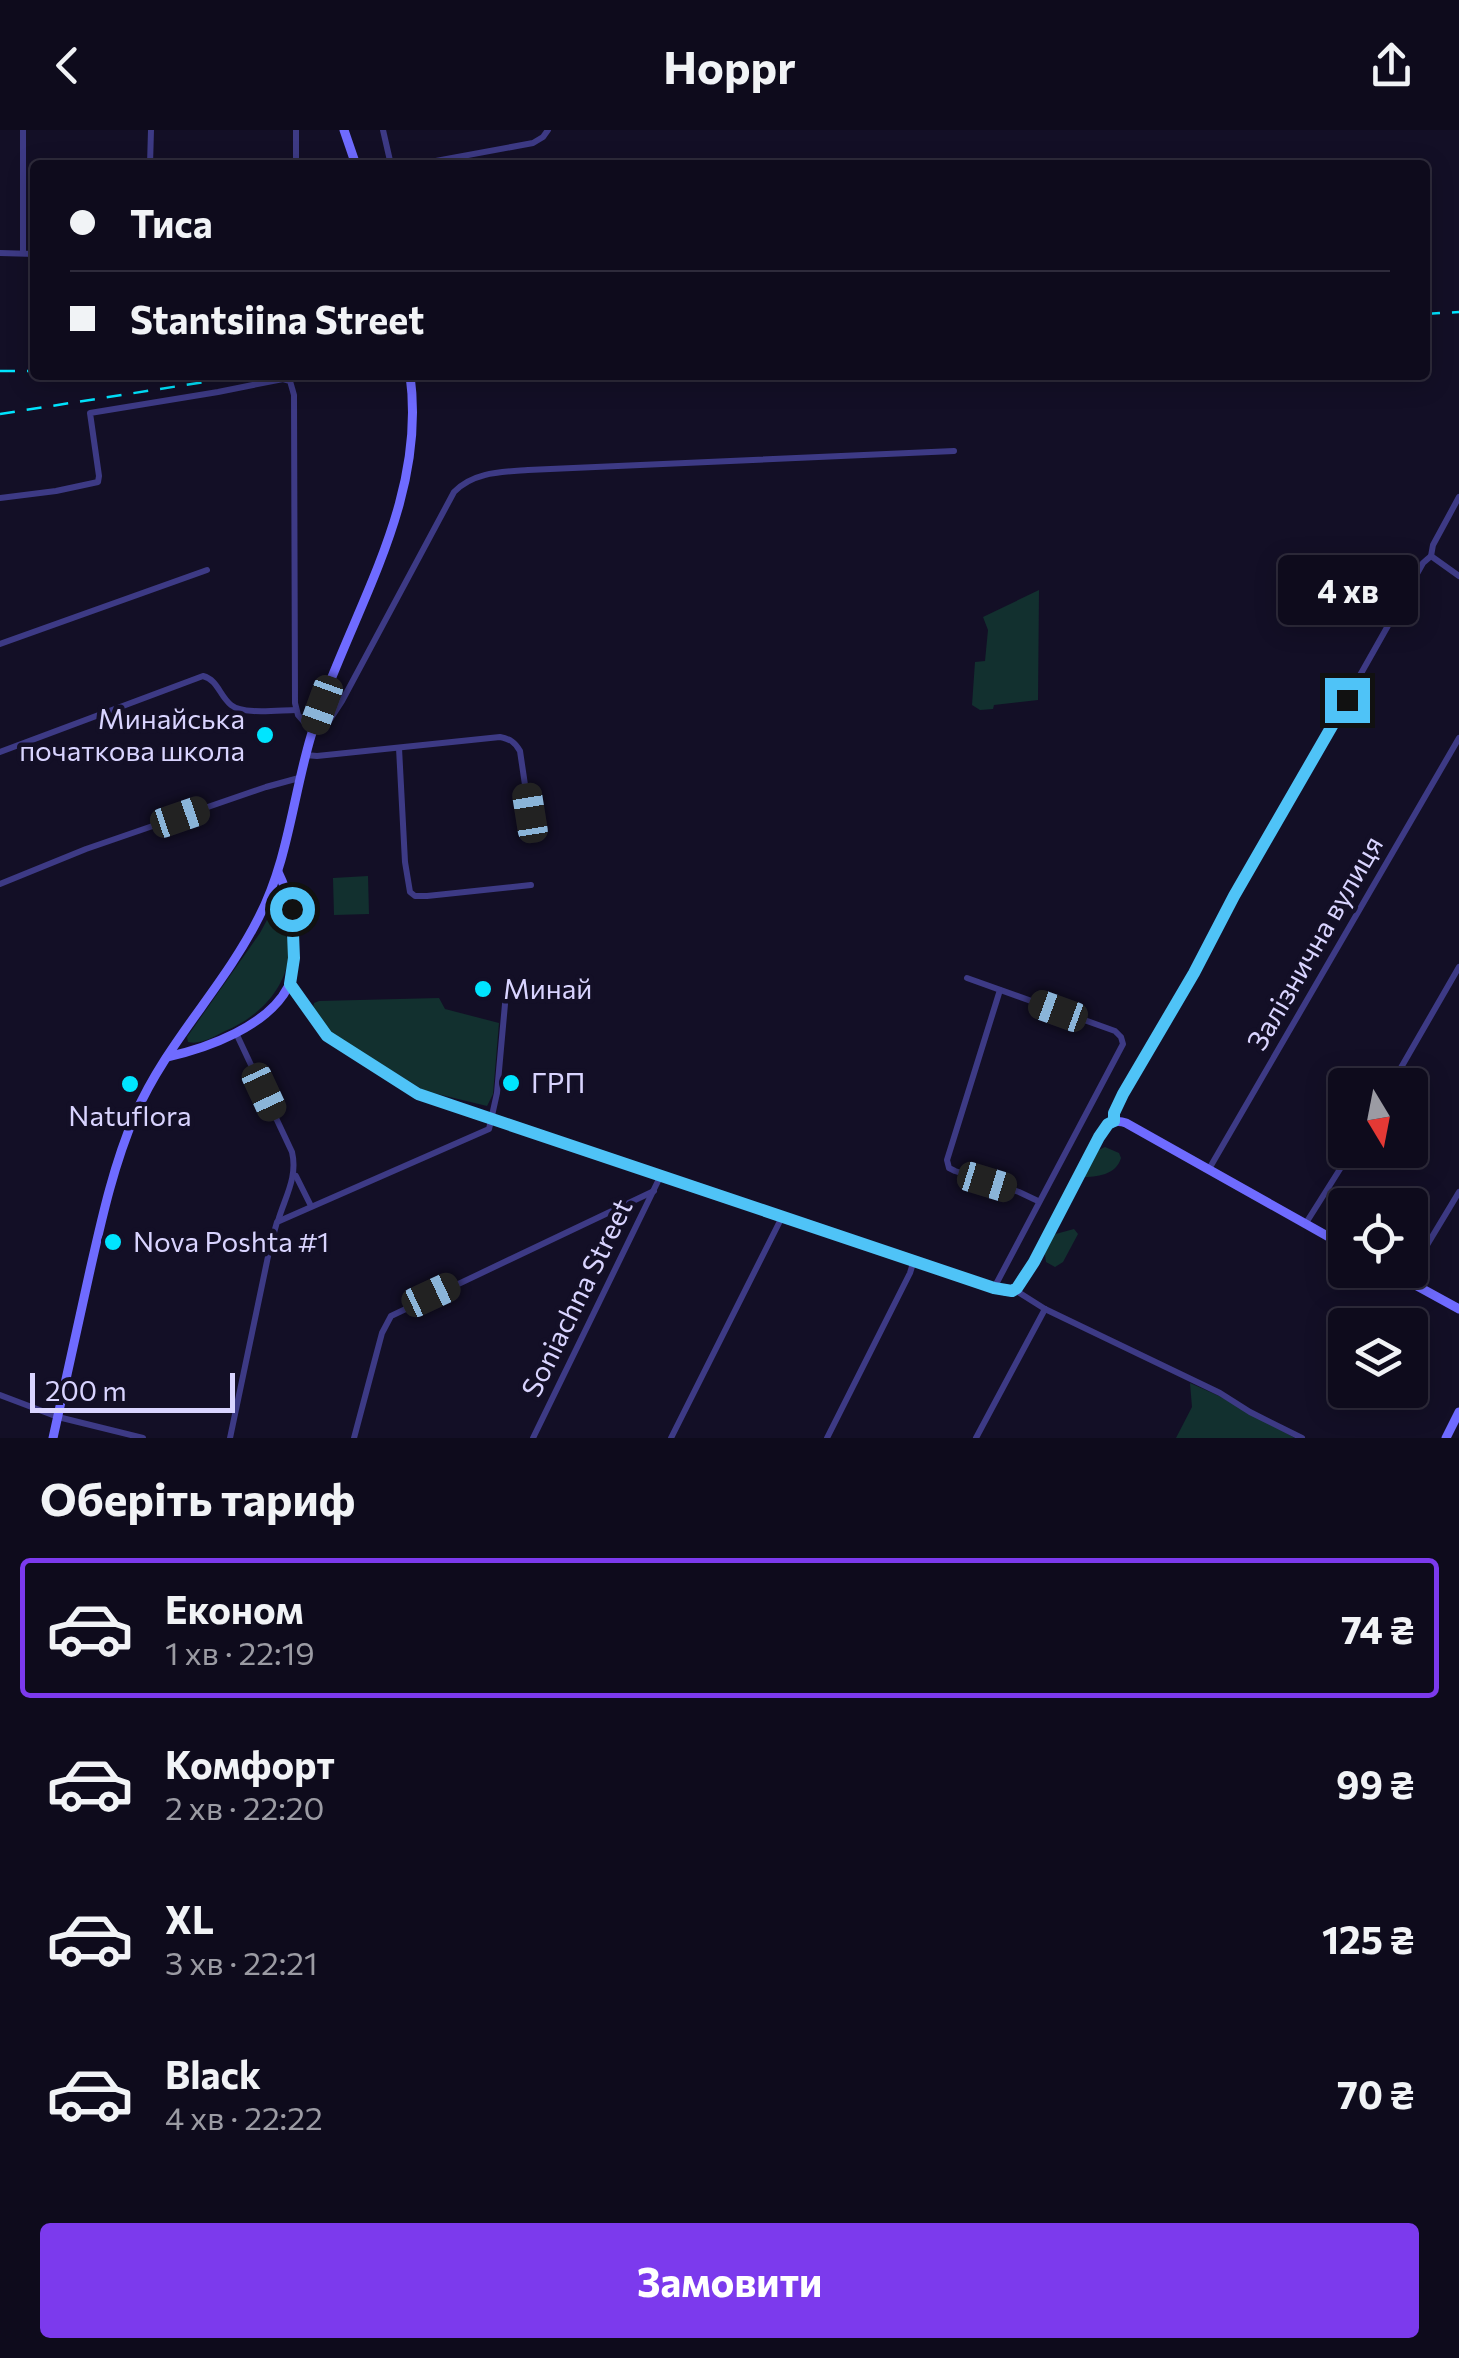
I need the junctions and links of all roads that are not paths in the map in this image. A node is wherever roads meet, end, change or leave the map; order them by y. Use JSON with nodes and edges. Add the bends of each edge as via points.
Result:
{"nodes":[{"id":1,"x":23,"y":130,"type":"edge"},
{"id":2,"x":151,"y":130,"type":"edge"},
{"id":3,"x":296,"y":130,"type":"edge"},
{"id":4,"x":344,"y":130,"type":"edge"},
{"id":5,"x":383,"y":130,"type":"edge"},
{"id":6,"x":548,"y":130,"type":"edge"},
{"id":7,"x":150,"y":160,"type":"edge"},
{"id":8,"x":296,"y":160,"type":"edge"},
{"id":9,"x":354,"y":160,"type":"edge"},
{"id":10,"x":390,"y":160,"type":"edge"},
{"id":11,"x":441,"y":160,"type":"edge"},
{"id":12,"x":24,"y":253,"type":"junction"},
{"id":13,"x":0,"y":254,"type":"edge"},
{"id":14,"x":30,"y":254,"type":"edge"},
{"id":15,"x":278,"y":380,"type":"edge"},
{"id":16,"x":284,"y":380,"type":"edge"},
{"id":17,"x":411,"y":380,"type":"edge"},
{"id":18,"x":954,"y":450,"type":"dead end"},
{"id":19,"x":1459,"y":497,"type":"edge"},
{"id":20,"x":0,"y":498,"type":"edge"},
{"id":21,"x":1431,"y":556,"type":"junction"},
{"id":22,"x":207,"y":570,"type":"dead end"},
{"id":23,"x":1459,"y":576,"type":"edge"},
{"id":24,"x":0,"y":644,"type":"edge"},
{"id":25,"x":296,"y":710,"type":"junction"},
{"id":26,"x":312,"y":731,"type":"junction"},
{"id":27,"x":1459,"y":738,"type":"edge"},
{"id":28,"x":399,"y":748,"type":"junction"},
{"id":29,"x":0,"y":752,"type":"edge"},
{"id":30,"x":305,"y":755,"type":"junction"},
{"id":31,"x":299,"y":778,"type":"junction"},
{"id":32,"x":533,"y":839,"type":"dead end"},
{"id":33,"x":278,"y":872,"type":"junction"},
{"id":34,"x":0,"y":884,"type":"edge"},
{"id":35,"x":531,"y":885,"type":"dead end"},
{"id":36,"x":1459,"y":967,"type":"edge"},
{"id":37,"x":967,"y":978,"type":"dead end"},
{"id":38,"x":290,"y":984,"type":"junction"},
{"id":39,"x":1000,"y":990,"type":"junction"},
{"id":40,"x":505,"y":1004,"type":"dead end"},
{"id":41,"x":236,"y":1033,"type":"junction"},
{"id":42,"x":168,"y":1056,"type":"junction"},
{"id":43,"x":1401,"y":1068,"type":"edge"},
{"id":44,"x":492,"y":1120,"type":"junction"},
{"id":45,"x":1114,"y":1121,"type":"junction"},
{"id":46,"x":1341,"y":1168,"type":"edge"},
{"id":47,"x":1209,"y":1169,"type":"junction"},
{"id":48,"x":295,"y":1174,"type":"junction"},
{"id":49,"x":660,"y":1177,"type":"junction"},
{"id":50,"x":654,"y":1191,"type":"junction"},
{"id":51,"x":1459,"y":1192,"type":"edge"},
{"id":52,"x":1038,"y":1201,"type":"junction"},
{"id":53,"x":311,"y":1206,"type":"junction"},
{"id":54,"x":782,"y":1217,"type":"junction"},
{"id":55,"x":278,"y":1222,"type":"junction"},
{"id":56,"x":1306,"y":1223,"type":"junction"},
{"id":57,"x":1328,"y":1236,"type":"edge"},
{"id":58,"x":1428,"y":1243,"type":"edge"},
{"id":59,"x":914,"y":1260,"type":"junction"},
{"id":60,"x":994,"y":1288,"type":"junction"},
{"id":61,"x":1420,"y":1288,"type":"edge"},
{"id":62,"x":1014,"y":1290,"type":"junction"},
{"id":63,"x":1045,"y":1310,"type":"junction"},
{"id":64,"x":1459,"y":1310,"type":"edge"},
{"id":65,"x":0,"y":1395,"type":"edge"},
{"id":66,"x":1459,"y":1412,"type":"edge"},
{"id":67,"x":58,"y":1417,"type":"junction"},
{"id":68,"x":54,"y":1438,"type":"edge"},
{"id":69,"x":143,"y":1438,"type":"edge"},
{"id":70,"x":230,"y":1438,"type":"edge"},
{"id":71,"x":354,"y":1438,"type":"edge"},
{"id":72,"x":533,"y":1438,"type":"edge"},
{"id":73,"x":671,"y":1438,"type":"edge"},
{"id":74,"x":827,"y":1438,"type":"edge"},
{"id":75,"x":976,"y":1438,"type":"edge"},
{"id":76,"x":1302,"y":1438,"type":"edge"},
{"id":77,"x":1446,"y":1438,"type":"edge"}],
"edges":[{"from":1,"to":12,"type":"street"},
{"from":2,"to":7,"type":"street"},
{"from":3,"to":8,"type":"street"},
{"from":4,"to":9,"type":"street"},
{"from":5,"to":10,"type":"street"},
{"from":6,"to":11,"type":"street","via":[[533,143]]},
{"from":12,"to":13,"type":"street"},
{"from":12,"to":14,"type":"street"},
{"from":15,"to":20,"type":"street","via":[[90,412],[98,482]]},
{"from":16,"to":25,"type":"street","via":[[293,386]]},
{"from":17,"to":26,"type":"street","via":[[402,500]]},
{"from":18,"to":26,"type":"street","via":[[473,478],[454,492],[342,701]]},
{"from":19,"to":21,"type":"street"},
{"from":21,"to":23,"type":"street"},
{"from":21,"to":45,"type":"street","via":[[1234,896]]},
{"from":22,"to":24,"type":"street"},
{"from":25,"to":26,"type":"street"},
{"from":25,"to":29,"type":"street","via":[[237,708],[203,676]]},
{"from":26,"to":30,"type":"street"},
{"from":27,"to":47,"type":"street","name":"Залізнична вулиця"},
{"from":28,"to":30,"type":"street"},
{"from":28,"to":32,"type":"street","via":[[500,737],[516,744]]},
{"from":28,"to":35,"type":"street","via":[[410,892],[428,896]]},
{"from":30,"to":31,"type":"street"},
{"from":31,"to":33,"type":"street"},
{"from":31,"to":34,"type":"street"},
{"from":33,"to":38,"type":"street","via":[[294,923]]},
{"from":33,"to":42,"type":"street","via":[[253,929]]},
{"from":36,"to":43,"type":"street"},
{"from":37,"to":39,"type":"street"},
{"from":38,"to":41,"type":"street","via":[[265,1014]]},
{"from":38,"to":44,"type":"street","via":[[334,1042],[418,1094]]},
{"from":39,"to":52,"type":"street","via":[[947,1160],[955,1172]]},
{"from":39,"to":52,"type":"street","via":[[1115,1031],[1123,1044]]},
{"from":40,"to":44,"type":"street"},
{"from":41,"to":42,"type":"street"},
{"from":41,"to":48,"type":"street","via":[[292,1152]]},
{"from":42,"to":67,"type":"street","via":[[134,1118],[111,1186]]},
{"from":44,"to":49,"type":"street"},
{"from":44,"to":53,"type":"street","via":[[489,1129]]},
{"from":45,"to":47,"type":"street"},
{"from":45,"to":62,"type":"street"},
{"from":46,"to":56,"type":"street"},
{"from":47,"to":56,"type":"street"},
{"from":48,"to":53,"type":"street"},
{"from":48,"to":55,"type":"street"},
{"from":49,"to":50,"type":"street","name":"Soniachna Street"},
{"from":49,"to":54,"type":"street"},
{"from":50,"to":71,"type":"street","via":[[391,1316]]},
{"from":50,"to":72,"type":"street","name":"Soniachna Street"},
{"from":51,"to":58,"type":"street"},
{"from":52,"to":60,"type":"street"},
{"from":53,"to":55,"type":"street"},
{"from":54,"to":59,"type":"street"},
{"from":54,"to":73,"type":"street"},
{"from":55,"to":70,"type":"street"},
{"from":56,"to":57,"type":"street"},
{"from":59,"to":60,"type":"street"},
{"from":59,"to":74,"type":"street"},
{"from":60,"to":62,"type":"street"},
{"from":61,"to":64,"type":"street"},
{"from":62,"to":63,"type":"street"},
{"from":63,"to":75,"type":"street"},
{"from":63,"to":76,"type":"street"},
{"from":65,"to":67,"type":"street"},
{"from":66,"to":77,"type":"street"},
{"from":67,"to":68,"type":"street"},
{"from":67,"to":69,"type":"street"}]}
